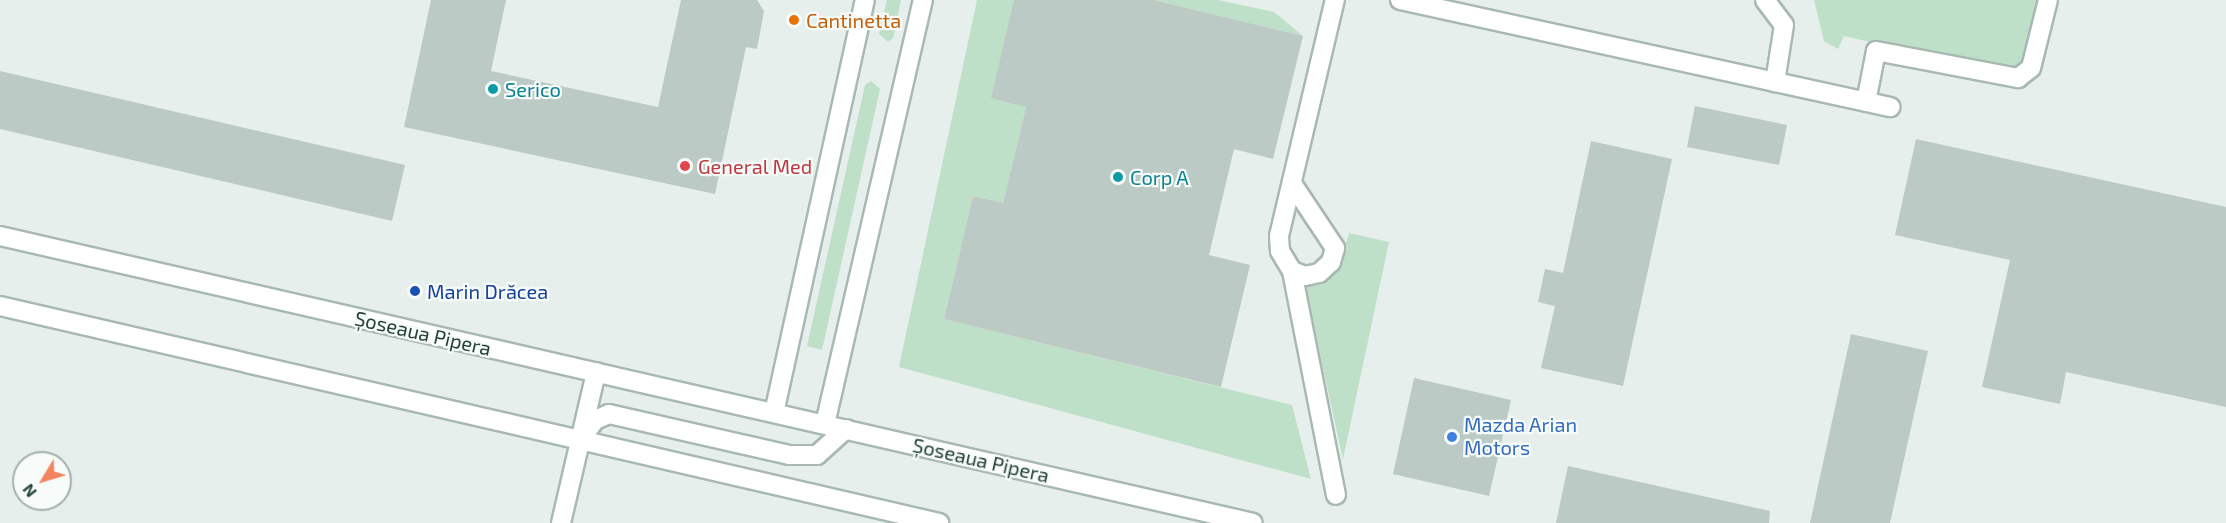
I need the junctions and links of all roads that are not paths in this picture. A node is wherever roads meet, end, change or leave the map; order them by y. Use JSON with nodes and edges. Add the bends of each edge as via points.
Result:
{"nodes":[{"id":1,"x":865,"y":0,"type":"edge"},
{"id":2,"x":922,"y":0,"type":"edge"},
{"id":3,"x":1335,"y":0,"type":"edge"},
{"id":4,"x":1400,"y":0,"type":"edge"},
{"id":5,"x":1766,"y":0,"type":"edge"},
{"id":6,"x":2048,"y":0,"type":"edge"},
{"id":7,"x":1775,"y":82,"type":"junction"},
{"id":8,"x":1866,"y":102,"type":"junction"},
{"id":9,"x":1890,"y":107,"type":"dead end"},
{"id":10,"x":1293,"y":185,"type":"junction"},
{"id":11,"x":0,"y":236,"type":"edge"},
{"id":12,"x":1292,"y":271,"type":"junction"},
{"id":13,"x":0,"y":306,"type":"edge"},
{"id":14,"x":596,"y":372,"type":"junction"},
{"id":15,"x":774,"y":413,"type":"junction"},
{"id":16,"x":825,"y":424,"type":"junction"},
{"id":17,"x":846,"y":429,"type":"junction"},
{"id":18,"x":580,"y":440,"type":"junction"},
{"id":19,"x":1116,"y":490,"type":"junction"},
{"id":20,"x":1336,"y":495,"type":"dead end"},
{"id":21,"x":561,"y":523,"type":"edge"},
{"id":22,"x":939,"y":523,"type":"edge"},
{"id":23,"x":1217,"y":523,"type":"edge"},
{"id":24,"x":1253,"y":523,"type":"edge"}],
"edges":[{"from":1,"to":15,"type":"main road"},
{"from":2,"to":16,"type":"main road"},
{"from":3,"to":10,"type":"main road"},
{"from":4,"to":7,"type":"main road"},
{"from":5,"to":7,"type":"main road","via":[[1784,25]]},
{"from":6,"to":8,"type":"main road","via":[[2031,68],[2018,78],[1876,51]]},
{"from":7,"to":8,"type":"main road"},
{"from":8,"to":9,"type":"main road"},
{"from":10,"to":12,"type":"main road","via":[[1279,236],[1280,251]]},
{"from":10,"to":12,"type":"main road","via":[[1335,248],[1331,262],[1319,273],[1305,276]]},
{"from":11,"to":14,"type":"main road","name":"Șoseaua Pipera"},
{"from":12,"to":20,"type":"main road"},
{"from":13,"to":18,"type":"main road"},
{"from":14,"to":15,"type":"main road","name":"Șoseaua Pipera"},
{"from":14,"to":18,"type":"main road"},
{"from":15,"to":16,"type":"main road","name":"Șoseaua Pipera"},
{"from":16,"to":17,"type":"main road","name":"Șoseaua Pipera"},
{"from":17,"to":18,"type":"main road","via":[[817,455],[789,455],[609,414],[595,420]]},
{"from":17,"to":19,"type":"main road","name":"Șoseaua Pipera"},
{"from":18,"to":21,"type":"main road"},
{"from":18,"to":22,"type":"main road"},
{"from":19,"to":23,"type":"main road","name":"Șoseaua Pipera"},
{"from":19,"to":24,"type":"main road","name":"Șoseaua Pipera"}]}
